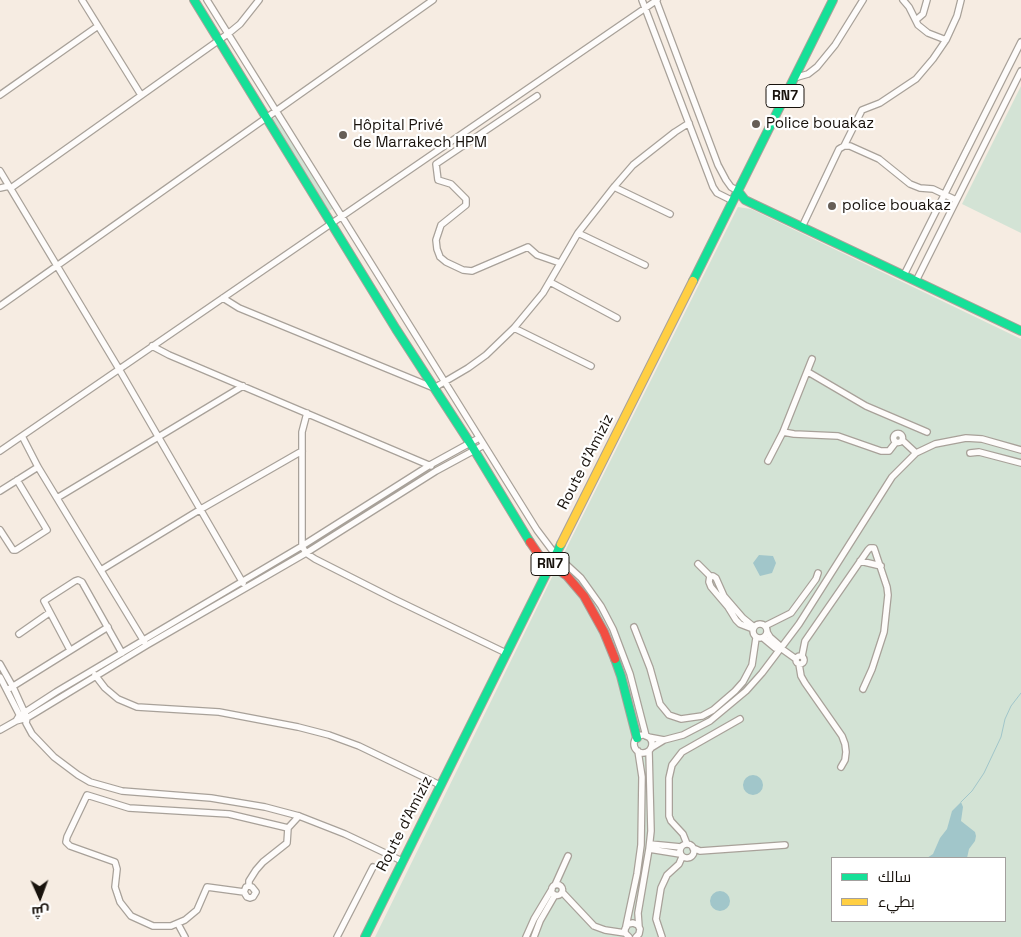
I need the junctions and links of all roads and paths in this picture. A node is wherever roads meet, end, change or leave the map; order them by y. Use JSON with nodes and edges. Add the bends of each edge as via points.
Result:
{"nodes":[{"id":1,"x":82,"y":0,"type":"edge"},
{"id":2,"x":194,"y":0,"type":"edge"},
{"id":3,"x":207,"y":0,"type":"edge"},
{"id":4,"x":259,"y":0,"type":"edge"},
{"id":5,"x":433,"y":0,"type":"edge"},
{"id":6,"x":642,"y":0,"type":"edge"},
{"id":7,"x":657,"y":0,"type":"edge"},
{"id":8,"x":833,"y":0,"type":"edge"},
{"id":9,"x":863,"y":0,"type":"edge"},
{"id":10,"x":902,"y":0,"type":"edge"},
{"id":11,"x":927,"y":0,"type":"edge"},
{"id":12,"x":961,"y":0,"type":"edge"},
{"id":13,"x":645,"y":8,"type":"junction"},
{"id":14,"x":916,"y":20,"type":"junction"},
{"id":15,"x":98,"y":26,"type":"junction"},
{"id":16,"x":229,"y":33,"type":"junction"},
{"id":17,"x":219,"y":40,"type":"junction"},
{"id":18,"x":946,"y":40,"type":"junction"},
{"id":19,"x":1021,"y":42,"type":"edge"},
{"id":20,"x":1021,"y":72,"type":"edge"},
{"id":21,"x":794,"y":78,"type":"junction"},
{"id":22,"x":0,"y":95,"type":"edge"},
{"id":23,"x":141,"y":95,"type":"junction"},
{"id":24,"x":537,"y":96,"type":"dead end"},
{"id":25,"x":994,"y":97,"type":"junction"},
{"id":26,"x":1006,"y":102,"type":"junction"},
{"id":27,"x":276,"y":109,"type":"junction"},
{"id":28,"x":266,"y":116,"type":"junction"},
{"id":29,"x":688,"y":123,"type":"junction"},
{"id":30,"x":844,"y":146,"type":"junction"},
{"id":31,"x":0,"y":171,"type":"edge"},
{"id":32,"x":10,"y":187,"type":"junction"},
{"id":33,"x":0,"y":188,"type":"edge"},
{"id":34,"x":614,"y":188,"type":"junction"},
{"id":35,"x":738,"y":191,"type":"junction"},
{"id":36,"x":945,"y":195,"type":"junction"},
{"id":37,"x":745,"y":200,"type":"junction"},
{"id":38,"x":956,"y":200,"type":"junction"},
{"id":39,"x":733,"y":201,"type":"junction"},
{"id":40,"x":670,"y":214,"type":"dead end"},
{"id":41,"x":342,"y":217,"type":"junction"},
{"id":42,"x":332,"y":224,"type":"junction"},
{"id":43,"x":802,"y":226,"type":"junction"},
{"id":44,"x":578,"y":233,"type":"junction"},
{"id":45,"x":560,"y":263,"type":"junction"},
{"id":46,"x":645,"y":265,"type":"dead end"},
{"id":47,"x":56,"y":266,"type":"junction"},
{"id":48,"x":904,"y":275,"type":"junction"},
{"id":49,"x":916,"y":281,"type":"junction"},
{"id":50,"x":550,"y":282,"type":"junction"},
{"id":51,"x":223,"y":298,"type":"junction"},
{"id":52,"x":0,"y":306,"type":"edge"},
{"id":53,"x":617,"y":318,"type":"dead end"},
{"id":54,"x":407,"y":322,"type":"junction"},
{"id":55,"x":514,"y":328,"type":"junction"},
{"id":56,"x":396,"y":329,"type":"junction"},
{"id":57,"x":1021,"y":331,"type":"edge"},
{"id":58,"x":152,"y":346,"type":"junction"},
{"id":59,"x":812,"y":359,"type":"dead end"},
{"id":60,"x":591,"y":366,"type":"dead end"},
{"id":61,"x":119,"y":369,"type":"junction"},
{"id":62,"x":808,"y":372,"type":"junction"},
{"id":63,"x":446,"y":383,"type":"junction"},
{"id":64,"x":243,"y":386,"type":"junction"},
{"id":65,"x":434,"y":388,"type":"junction"},
{"id":66,"x":307,"y":413,"type":"junction"},
{"id":67,"x":904,"y":423,"type":"junction"},
{"id":68,"x":783,"y":432,"type":"junction"},
{"id":69,"x":926,"y":432,"type":"dead end"},
{"id":70,"x":22,"y":436,"type":"junction"},
{"id":71,"x":158,"y":437,"type":"junction"},
{"id":72,"x":479,"y":438,"type":"junction"},
{"id":73,"x":900,"y":439,"type":"junction"},
{"id":74,"x":484,"y":444,"type":"junction"},
{"id":75,"x":472,"y":446,"type":"junction"},
{"id":76,"x":1021,"y":450,"type":"edge"},
{"id":77,"x":0,"y":451,"type":"edge"},
{"id":78,"x":302,"y":451,"type":"junction"},
{"id":79,"x":916,"y":453,"type":"junction"},
{"id":80,"x":970,"y":453,"type":"dead end"},
{"id":81,"x":768,"y":461,"type":"dead end"},
{"id":82,"x":1021,"y":463,"type":"edge"},
{"id":83,"x":430,"y":465,"type":"junction"},
{"id":84,"x":38,"y":467,"type":"junction"},
{"id":85,"x":436,"y":471,"type":"junction"},
{"id":86,"x":17,"y":480,"type":"junction"},
{"id":87,"x":0,"y":491,"type":"edge"},
{"id":88,"x":57,"y":498,"type":"junction"},
{"id":89,"x":201,"y":509,"type":"junction"},
{"id":90,"x":0,"y":530,"type":"edge"},
{"id":91,"x":302,"y":546,"type":"junction"},
{"id":92,"x":306,"y":553,"type":"junction"},
{"id":93,"x":555,"y":554,"type":"junction"},
{"id":94,"x":860,"y":562,"type":"junction"},
{"id":95,"x":550,"y":564,"type":"junction"},
{"id":96,"x":698,"y":564,"type":"dead end"},
{"id":97,"x":881,"y":566,"type":"junction"},
{"id":98,"x":101,"y":570,"type":"junction"},
{"id":99,"x":818,"y":573,"type":"dead end"},
{"id":100,"x":242,"y":581,"type":"junction"},
{"id":101,"x":246,"y":587,"type":"junction"},
{"id":102,"x":49,"y":613,"type":"junction"},
{"id":103,"x":108,"y":627,"type":"junction"},
{"id":104,"x":634,"y":627,"type":"dead end"},
{"id":105,"x":753,"y":628,"type":"junction"},
{"id":106,"x":766,"y":629,"type":"junction"},
{"id":107,"x":19,"y":634,"type":"dead end"},
{"id":108,"x":756,"y":638,"type":"junction"},
{"id":109,"x":763,"y":638,"type":"junction"},
{"id":110,"x":145,"y":642,"type":"junction"},
{"id":111,"x":781,"y":649,"type":"junction"},
{"id":112,"x":70,"y":650,"type":"junction"},
{"id":113,"x":122,"y":653,"type":"junction"},
{"id":114,"x":506,"y":653,"type":"junction"},
{"id":115,"x":799,"y":660,"type":"junction"},
{"id":116,"x":0,"y":664,"type":"edge"},
{"id":117,"x":94,"y":673,"type":"junction"},
{"id":118,"x":0,"y":678,"type":"edge"},
{"id":119,"x":10,"y":688,"type":"junction"},
{"id":120,"x":863,"y":689,"type":"dead end"},
{"id":121,"x":22,"y":718,"type":"junction"},
{"id":122,"x":740,"y":719,"type":"dead end"},
{"id":123,"x":0,"y":730,"type":"edge"},
{"id":124,"x":647,"y":737,"type":"junction"},
{"id":125,"x":637,"y":738,"type":"junction"},
{"id":126,"x":664,"y":740,"type":"junction"},
{"id":127,"x":650,"y":750,"type":"junction"},
{"id":128,"x":638,"y":751,"type":"junction"},
{"id":129,"x":841,"y":767,"type":"dead end"},
{"id":130,"x":440,"y":785,"type":"junction"},
{"id":131,"x":299,"y":816,"type":"junction"},
{"id":132,"x":288,"y":828,"type":"junction"},
{"id":133,"x":687,"y":844,"type":"junction"},
{"id":134,"x":785,"y":846,"type":"dead end"},
{"id":135,"x":649,"y":847,"type":"junction"},
{"id":136,"x":681,"y":847,"type":"junction"},
{"id":137,"x":695,"y":851,"type":"junction"},
{"id":138,"x":568,"y":856,"type":"dead end"},
{"id":139,"x":681,"y":856,"type":"junction"},
{"id":140,"x":402,"y":861,"type":"junction"},
{"id":141,"x":373,"y":867,"type":"dead end"},
{"id":142,"x":249,"y":886,"type":"junction"},
{"id":143,"x":554,"y":890,"type":"junction"},
{"id":144,"x":244,"y":892,"type":"junction"},
{"id":145,"x":562,"y":892,"type":"junction"},
{"id":146,"x":178,"y":924,"type":"junction"},
{"id":147,"x":627,"y":933,"type":"edge"},
{"id":148,"x":638,"y":934,"type":"edge"},
{"id":149,"x":662,"y":936,"type":"edge"},
{"id":150,"x":185,"y":937,"type":"edge"},
{"id":151,"x":337,"y":937,"type":"edge"},
{"id":152,"x":365,"y":937,"type":"edge"},
{"id":153,"x":526,"y":937,"type":"edge"},
{"id":154,"x":534,"y":937,"type":"edge"}],
"edges":[{"from":1,"to":15,"type":"street"},
{"from":2,"to":17,"type":"street"},
{"from":3,"to":16,"type":"street"},
{"from":4,"to":16,"type":"street"},
{"from":5,"to":27,"type":"street"},
{"from":6,"to":13,"type":"street"},
{"from":7,"to":13,"type":"street"},
{"from":7,"to":35,"type":"street","via":[[718,165],[731,187]]},
{"from":8,"to":21,"type":"street","name":"Route d'Amiziz","number":"RN7"},
{"from":9,"to":21,"type":"street","via":[[845,31],[817,67]]},
{"from":10,"to":14,"type":"street"},
{"from":11,"to":14,"type":"street","via":[[923,14]]},
{"from":12,"to":18,"type":"street"},
{"from":13,"to":29,"type":"street"},
{"from":13,"to":41,"type":"street"},
{"from":14,"to":18,"type":"street","via":[[928,33]]},
{"from":15,"to":22,"type":"street"},
{"from":15,"to":23,"type":"street"},
{"from":16,"to":17,"type":"street"},
{"from":16,"to":27,"type":"street"},
{"from":17,"to":23,"type":"street"},
{"from":17,"to":28,"type":"street"},
{"from":18,"to":30,"type":"street","via":[[916,79],[880,103],[862,110]]},
{"from":19,"to":25,"type":"street"},
{"from":20,"to":26,"type":"street"},
{"from":21,"to":35,"type":"street","name":"Route d'Amiziz","number":"RN7"},
{"from":23,"to":32,"type":"street"},
{"from":24,"to":45,"type":"street","via":[[436,164],[438,180],[451,184],[466,199],[466,205],[441,225],[437,249],[446,262],[463,270],[472,271],[528,247],[537,255]]},
{"from":25,"to":26,"type":"street"},
{"from":25,"to":36,"type":"street"},
{"from":26,"to":38,"type":"street"},
{"from":27,"to":28,"type":"street"},
{"from":27,"to":41,"type":"street"},
{"from":28,"to":42,"type":"street"},
{"from":28,"to":47,"type":"street"},
{"from":29,"to":34,"type":"street","via":[[633,165]]},
{"from":29,"to":39,"type":"street","via":[[717,194]]},
{"from":30,"to":36,"type":"street","via":[[878,159],[910,184]]},
{"from":30,"to":43,"type":"street","via":[[839,149]]},
{"from":31,"to":32,"type":"street"},
{"from":32,"to":33,"type":"street"},
{"from":32,"to":47,"type":"street"},
{"from":34,"to":40,"type":"street"},
{"from":34,"to":44,"type":"street"},
{"from":35,"to":37,"type":"street"},
{"from":35,"to":39,"type":"street","name":"Route d'Amiziz","number":"RN7"},
{"from":36,"to":38,"type":"street"},
{"from":36,"to":48,"type":"street"},
{"from":37,"to":39,"type":"street"},
{"from":37,"to":43,"type":"street"},
{"from":38,"to":49,"type":"street"},
{"from":39,"to":93,"type":"street","name":"Route d'Amiziz","number":"RN7"},
{"from":41,"to":42,"type":"street"},
{"from":41,"to":54,"type":"street"},
{"from":42,"to":51,"type":"street"},
{"from":42,"to":56,"type":"street"},
{"from":43,"to":48,"type":"street"},
{"from":44,"to":45,"type":"street"},
{"from":44,"to":46,"type":"street"},
{"from":45,"to":50,"type":"street"},
{"from":47,"to":52,"type":"street"},
{"from":47,"to":61,"type":"street"},
{"from":48,"to":49,"type":"street"},
{"from":49,"to":57,"type":"street"},
{"from":50,"to":53,"type":"street"},
{"from":50,"to":55,"type":"street"},
{"from":51,"to":58,"type":"street"},
{"from":51,"to":65,"type":"street","via":[[239,308]]},
{"from":54,"to":56,"type":"street"},
{"from":54,"to":63,"type":"street"},
{"from":55,"to":60,"type":"street"},
{"from":55,"to":63,"type":"street","via":[[486,355]]},
{"from":56,"to":65,"type":"street"},
{"from":58,"to":61,"type":"street"},
{"from":58,"to":64,"type":"street"},
{"from":59,"to":62,"type":"street"},
{"from":61,"to":70,"type":"street"},
{"from":61,"to":71,"type":"street"},
{"from":62,"to":67,"type":"street","via":[[866,406]]},
{"from":62,"to":68,"type":"street"},
{"from":63,"to":65,"type":"street"},
{"from":63,"to":72,"type":"street"},
{"from":64,"to":66,"type":"street"},
{"from":64,"to":71,"type":"street"},
{"from":65,"to":75,"type":"street"},
{"from":66,"to":78,"type":"street"},
{"from":66,"to":83,"type":"street"},
{"from":67,"to":69,"type":"street"},
{"from":67,"to":73,"type":"street"},
{"from":68,"to":73,"type":"street","via":[[838,436],[881,451],[889,451]]},
{"from":68,"to":81,"type":"street"},
{"from":70,"to":77,"type":"street"},
{"from":70,"to":84,"type":"street"},
{"from":71,"to":88,"type":"street"},
{"from":71,"to":89,"type":"street"},
{"from":72,"to":74,"type":"street"},
{"from":72,"to":75,"type":"street"},
{"from":73,"to":79,"type":"street"},
{"from":74,"to":75,"type":"street"},
{"from":74,"to":93,"type":"street"},
{"from":75,"to":83,"type":"street"},
{"from":75,"to":85,"type":"street"},
{"from":75,"to":95,"type":"street","via":[[536,552]]},
{"from":76,"to":79,"type":"street","via":[[966,438],[935,444]]},
{"from":78,"to":89,"type":"street"},
{"from":78,"to":91,"type":"street"},
{"from":79,"to":111,"type":"street","via":[[892,477]]},
{"from":80,"to":82,"type":"street","via":[[979,452]]},
{"from":83,"to":85,"type":"street"},
{"from":83,"to":91,"type":"street"},
{"from":84,"to":86,"type":"street"},
{"from":84,"to":88,"type":"street"},
{"from":85,"to":92,"type":"street"},
{"from":86,"to":87,"type":"street"},
{"from":86,"to":90,"type":"street","via":[[47,530],[13,550]]},
{"from":88,"to":98,"type":"street"},
{"from":89,"to":98,"type":"street"},
{"from":89,"to":100,"type":"street"},
{"from":91,"to":92,"type":"street"},
{"from":91,"to":100,"type":"street"},
{"from":92,"to":101,"type":"street"},
{"from":92,"to":114,"type":"street"},
{"from":93,"to":95,"type":"street","name":"Route d'Amiziz","number":"RN7"},
{"from":93,"to":124,"type":"street","via":[[592,590],[613,629],[636,690]]},
{"from":94,"to":97,"type":"street"},
{"from":94,"to":97,"type":"street","via":[[872,547]]},
{"from":94,"to":115,"type":"street","via":[[805,641]]},
{"from":95,"to":114,"type":"street","name":"Route d'Amiziz","number":"RN7"},
{"from":95,"to":125,"type":"street","via":[[576,585],[597,618],[621,676]]},
{"from":96,"to":105,"type":"street","via":[[716,578],[724,596]]},
{"from":97,"to":120,"type":"street","via":[[888,595],[884,632]]},
{"from":98,"to":110,"type":"street"},
{"from":99,"to":106,"type":"street","via":[[791,613]]},
{"from":100,"to":101,"type":"street"},
{"from":100,"to":110,"type":"street"},
{"from":101,"to":110,"type":"street"},
{"from":102,"to":103,"type":"street","via":[[45,599],[78,580]]},
{"from":102,"to":107,"type":"street"},
{"from":102,"to":112,"type":"street"},
{"from":103,"to":112,"type":"street"},
{"from":103,"to":113,"type":"street"},
{"from":104,"to":108,"type":"street","via":[[660,704],[669,715],[681,719],[702,716],[735,691],[752,665]]},
{"from":105,"to":106,"type":"street","via":[[761,624]]},
{"from":105,"to":108,"type":"street"},
{"from":106,"to":109,"type":"street"},
{"from":106,"to":111,"type":"street"},
{"from":108,"to":109,"type":"street"},
{"from":109,"to":111,"type":"street"},
{"from":110,"to":113,"type":"street"},
{"from":110,"to":117,"type":"street"},
{"from":111,"to":115,"type":"street"},
{"from":111,"to":126,"type":"street","via":[[757,679],[726,708],[696,729]]},
{"from":112,"to":119,"type":"street"},
{"from":113,"to":117,"type":"street"},
{"from":114,"to":130,"type":"street","name":"Route d'Amiziz","number":"RN7"},
{"from":115,"to":129,"type":"street","via":[[804,683],[842,736],[846,752]]},
{"from":116,"to":119,"type":"street"},
{"from":117,"to":121,"type":"street"},
{"from":117,"to":130,"type":"street","via":[[118,699],[137,708],[219,712],[298,726],[359,746]]},
{"from":118,"to":119,"type":"street"},
{"from":119,"to":121,"type":"street"},
{"from":121,"to":123,"type":"street"},
{"from":121,"to":131,"type":"street","via":[[54,757],[78,775],[108,788],[219,799]]},
{"from":122,"to":133,"type":"street","via":[[682,752],[672,765],[669,816]]},
{"from":124,"to":125,"type":"street"},
{"from":124,"to":126,"type":"street"},
{"from":124,"to":127,"type":"street","via":[[652,744]]},
{"from":125,"to":128,"type":"street","via":[[634,746]]},
{"from":126,"to":127,"type":"street"},
{"from":127,"to":128,"type":"street"},
{"from":127,"to":135,"type":"street"},
{"from":128,"to":147,"type":"street","via":[[642,777],[641,845]]},
{"from":130,"to":140,"type":"street","name":"Route d'Amiziz","number":"RN7"},
{"from":131,"to":132,"type":"street"},
{"from":131,"to":140,"type":"street"},
{"from":132,"to":142,"type":"street","via":[[287,843],[263,862],[249,880]]},
{"from":132,"to":146,"type":"street","via":[[229,814],[129,808],[87,796],[66,842],[115,862],[116,894],[123,908],[132,916],[153,926]]},
{"from":133,"to":136,"type":"street"},
{"from":133,"to":137,"type":"street"},
{"from":134,"to":137,"type":"street"},
{"from":135,"to":136,"type":"street"},
{"from":135,"to":139,"type":"street"},
{"from":135,"to":148,"type":"street","via":[[638,912]]},
{"from":136,"to":139,"type":"street"},
{"from":137,"to":139,"type":"street","via":[[688,858]]},
{"from":138,"to":143,"type":"street"},
{"from":139,"to":149,"type":"street","via":[[679,864],[667,874],[661,888],[656,919]]},
{"from":140,"to":152,"type":"street","name":"Route d'Amiziz","number":"RN7"},
{"from":141,"to":151,"type":"street"},
{"from":142,"to":144,"type":"street"},
{"from":142,"to":144,"type":"street","via":[[255,889],[255,895],[250,898]]},
{"from":143,"to":145,"type":"street","via":[[559,895]]},
{"from":143,"to":145,"type":"street","via":[[557,884],[562,887]]},
{"from":143,"to":153,"type":"street"},
{"from":143,"to":154,"type":"street"},
{"from":144,"to":146,"type":"street","via":[[207,887],[196,910]]},
{"from":145,"to":147,"type":"street","via":[[594,926]]},
{"from":146,"to":150,"type":"street"},
{"from":147,"to":148,"type":"street","via":[[633,923]]}]}
